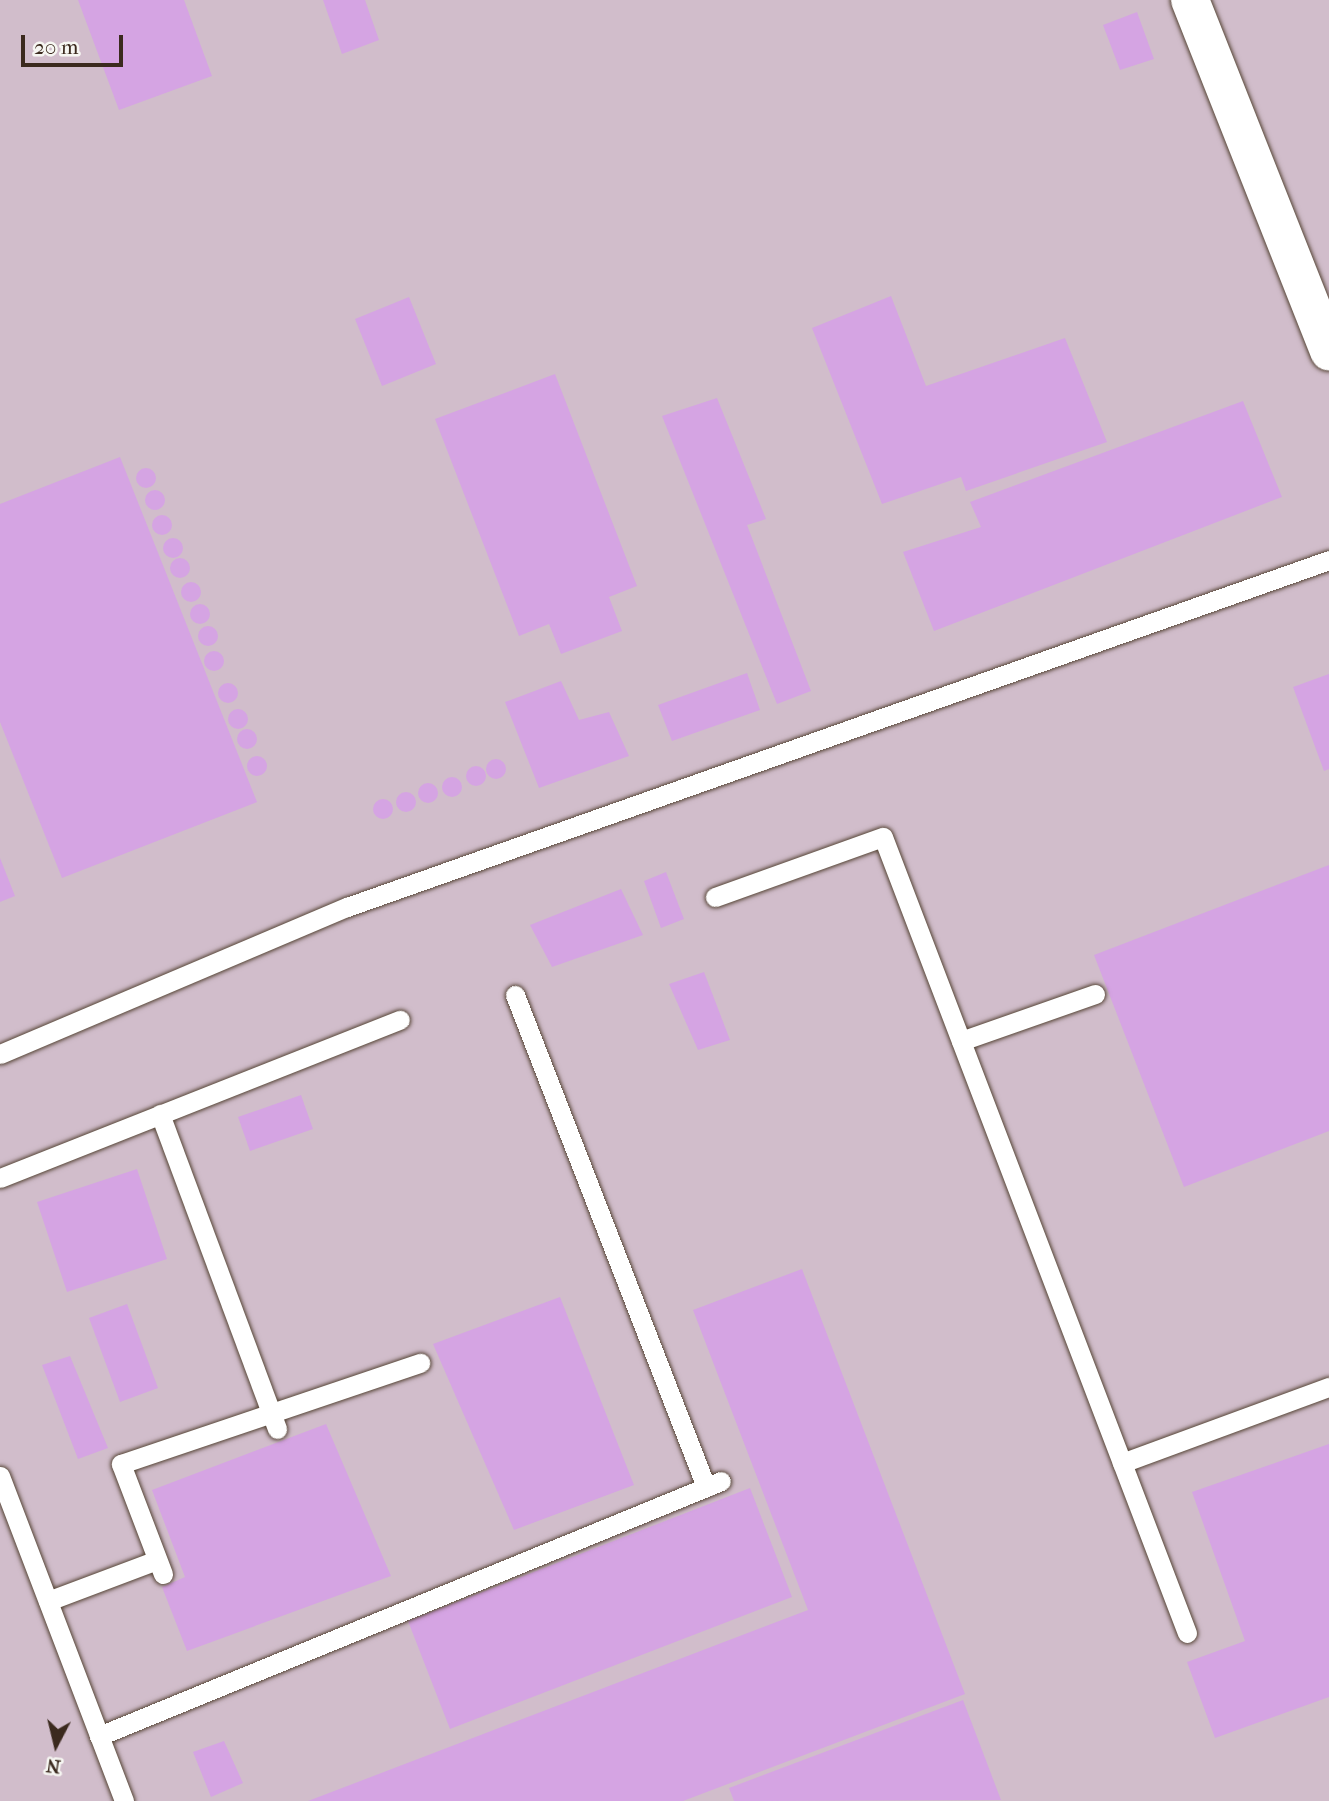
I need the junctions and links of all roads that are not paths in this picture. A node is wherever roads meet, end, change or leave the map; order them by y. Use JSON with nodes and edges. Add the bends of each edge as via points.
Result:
{"nodes":[{"id":1,"x":1191,"y":0,"type":"edge"},
{"id":2,"x":1329,"y":351,"type":"edge"},
{"id":3,"x":1329,"y":560,"type":"edge"},
{"id":4,"x":715,"y":897,"type":"dead end"},
{"id":5,"x":1095,"y":994,"type":"dead end"},
{"id":6,"x":515,"y":995,"type":"dead end"},
{"id":7,"x":400,"y":1020,"type":"dead end"},
{"id":8,"x":961,"y":1041,"type":"junction"},
{"id":9,"x":0,"y":1054,"type":"edge"},
{"id":10,"x":160,"y":1114,"type":"junction"},
{"id":11,"x":0,"y":1178,"type":"edge"},
{"id":12,"x":419,"y":1363,"type":"dead end"},
{"id":13,"x":1329,"y":1387,"type":"edge"},
{"id":14,"x":274,"y":1421,"type":"junction"},
{"id":15,"x":1122,"y":1463,"type":"junction"},
{"id":16,"x":0,"y":1476,"type":"edge"},
{"id":17,"x":48,"y":1601,"type":"junction"},
{"id":18,"x":1187,"y":1633,"type":"dead end"},
{"id":19,"x":99,"y":1736,"type":"junction"},
{"id":20,"x":124,"y":1801,"type":"edge"}],
"edges":[{"from":1,"to":2,"type":"street"},
{"from":3,"to":9,"type":"lane","via":[[347,907]]},
{"from":4,"to":8,"type":"lane","via":[[883,837]]},
{"from":5,"to":8,"type":"lane"},
{"from":6,"to":19,"type":"lane","via":[[713,1484]]},
{"from":7,"to":10,"type":"lane"},
{"from":8,"to":15,"type":"lane"},
{"from":10,"to":11,"type":"lane"},
{"from":10,"to":14,"type":"lane"},
{"from":12,"to":14,"type":"lane"},
{"from":13,"to":15,"type":"lane"},
{"from":14,"to":17,"type":"lane","via":[[121,1464],[160,1567]]},
{"from":15,"to":18,"type":"lane"},
{"from":16,"to":17,"type":"lane"},
{"from":17,"to":19,"type":"lane"},
{"from":19,"to":20,"type":"lane"}]}
